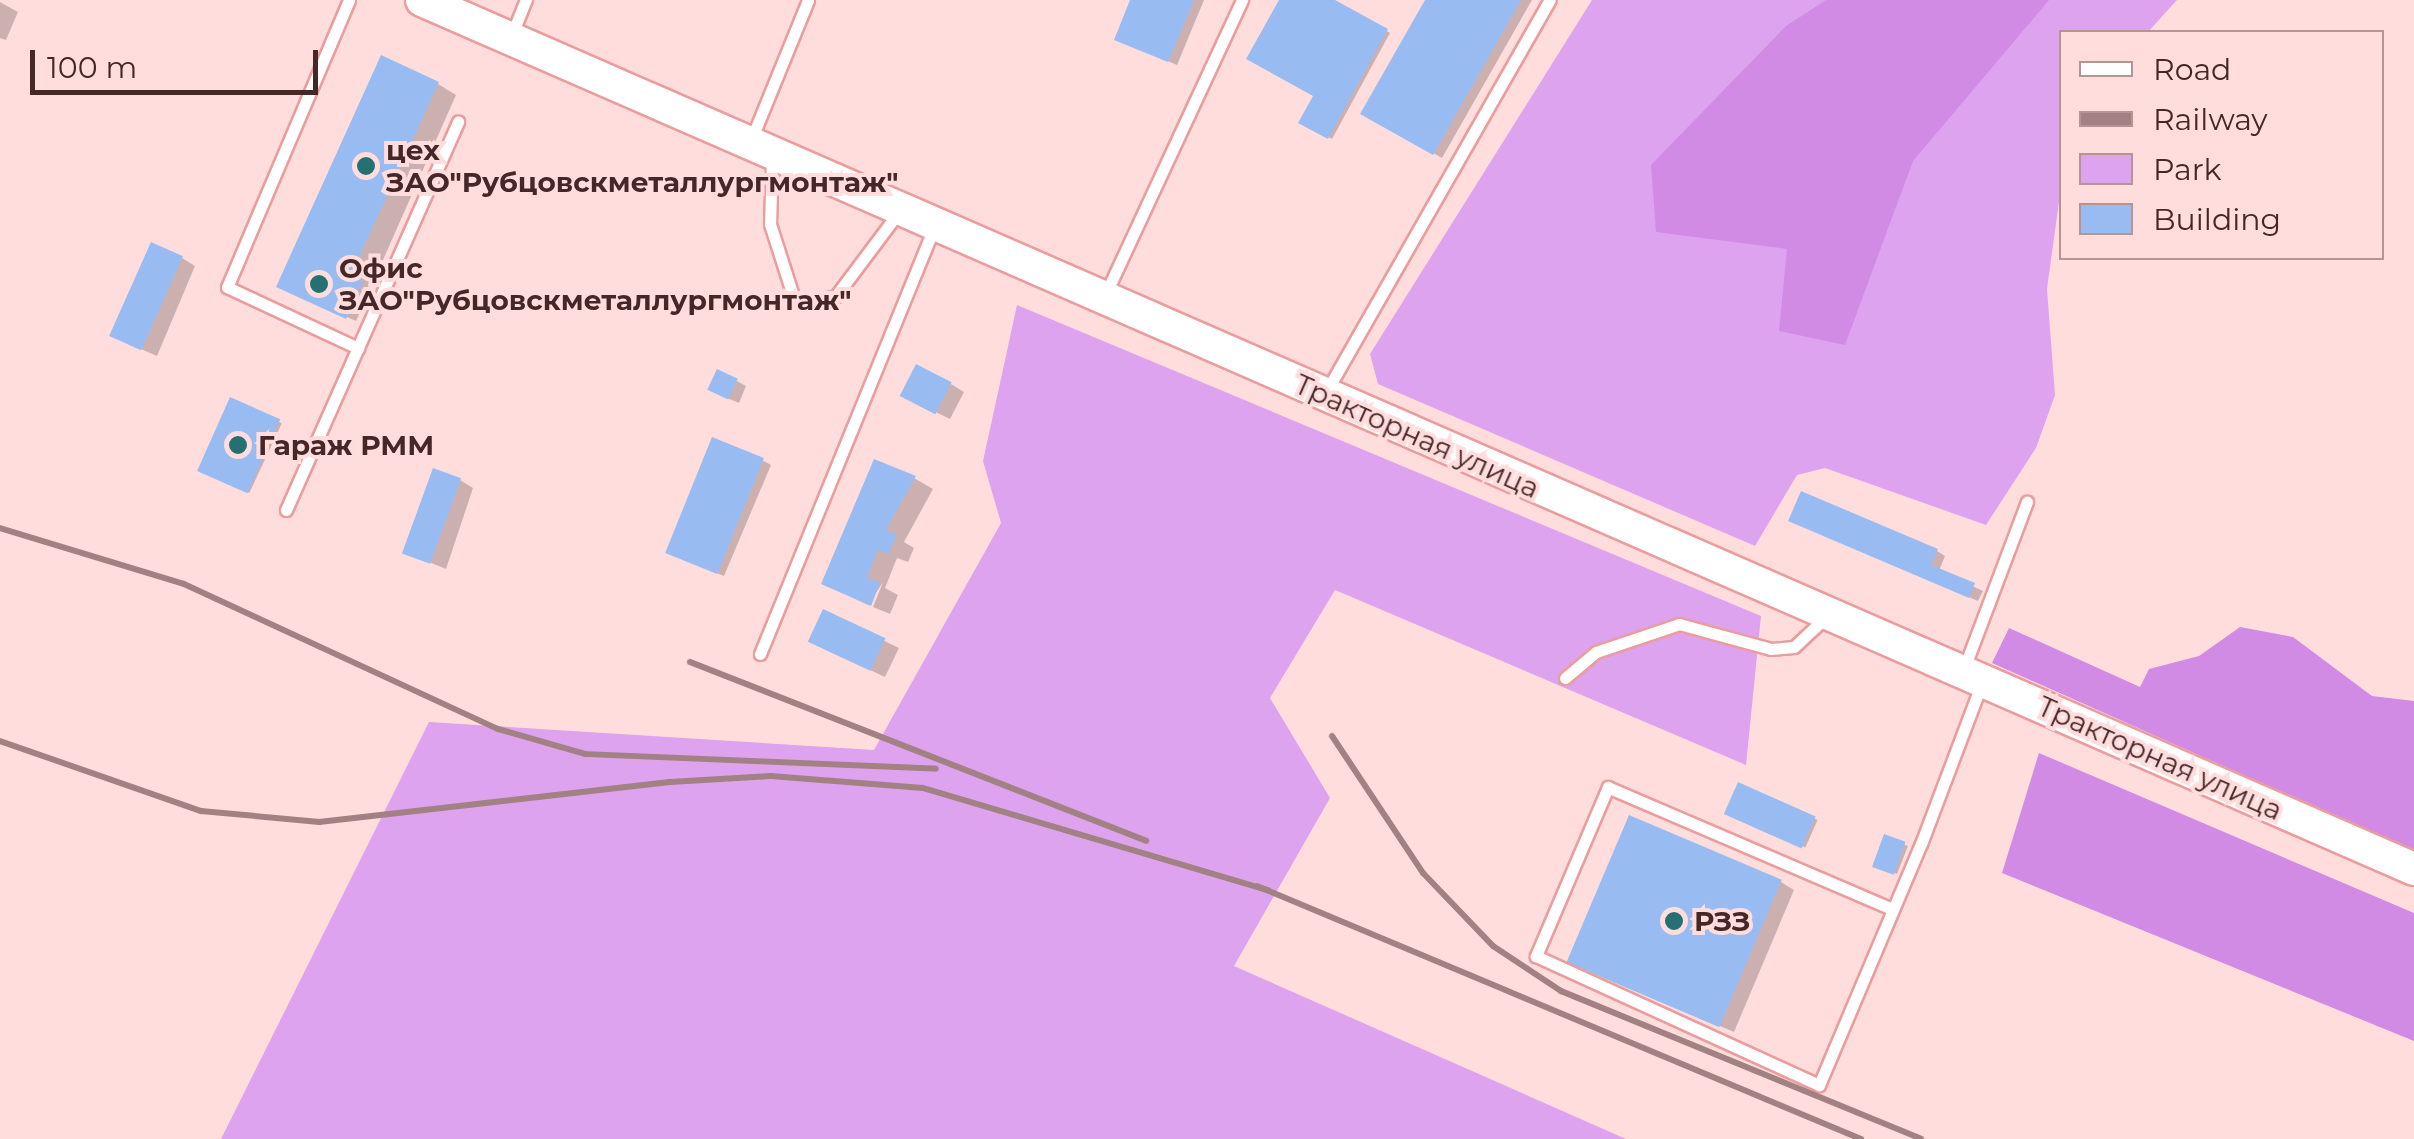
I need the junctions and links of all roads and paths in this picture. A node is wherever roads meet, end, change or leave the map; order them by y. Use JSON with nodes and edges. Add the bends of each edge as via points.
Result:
{"nodes":[{"id":1,"x":349,"y":0,"type":"edge"},
{"id":2,"x":422,"y":0,"type":"edge"},
{"id":3,"x":526,"y":0,"type":"edge"},
{"id":4,"x":808,"y":0,"type":"edge"},
{"id":5,"x":1242,"y":0,"type":"edge"},
{"id":6,"x":1550,"y":0,"type":"edge"},
{"id":7,"x":511,"y":38,"type":"junction"},
{"id":8,"x":458,"y":121,"type":"dead end"},
{"id":9,"x":761,"y":148,"type":"junction"},
{"id":10,"x":900,"y":209,"type":"junction"},
{"id":11,"x":936,"y":224,"type":"junction"},
{"id":12,"x":1104,"y":297,"type":"junction"},
{"id":13,"x":358,"y":348,"type":"junction"},
{"id":14,"x":1324,"y":395,"type":"junction"},
{"id":15,"x":2027,"y":502,"type":"dead end"},
{"id":16,"x":286,"y":510,"type":"dead end"},
{"id":17,"x":1829,"y":614,"type":"junction"},
{"id":18,"x":760,"y":654,"type":"dead end"},
{"id":19,"x":1973,"y":676,"type":"junction"},
{"id":20,"x":1566,"y":678,"type":"dead end"},
{"id":21,"x":2414,"y":868,"type":"edge"},
{"id":22,"x":1892,"y":909,"type":"junction"}],
"edges":[{"from":1,"to":13,"type":"lane","via":[[227,286]]},
{"from":2,"to":7,"type":"main road","name":"Тракторная улица"},
{"from":3,"to":7,"type":"lane"},
{"from":4,"to":9,"type":"lane"},
{"from":5,"to":12,"type":"lane"},
{"from":6,"to":14,"type":"lane"},
{"from":7,"to":9,"type":"main road","name":"Тракторная улица"},
{"from":8,"to":13,"type":"lane"},
{"from":9,"to":10,"type":"main road","name":"Тракторная улица"},
{"from":9,"to":10,"type":"lane","via":[[770,224],[796,302],[835,296]]},
{"from":10,"to":11,"type":"main road","name":"Тракторная улица"},
{"from":11,"to":12,"type":"main road","name":"Тракторная улица"},
{"from":11,"to":18,"type":"lane"},
{"from":12,"to":14,"type":"main road","name":"Тракторная улица"},
{"from":13,"to":16,"type":"lane"},
{"from":14,"to":17,"type":"main road","name":"Тракторная улица"},
{"from":15,"to":19,"type":"lane"},
{"from":17,"to":19,"type":"main road","name":"Тракторная улица"},
{"from":17,"to":20,"type":"lane","via":[[1794,647],[1679,624],[1632,636]]},
{"from":19,"to":21,"type":"main road","name":"Тракторная улица"},
{"from":19,"to":22,"type":"lane"},
{"from":22,"to":22,"type":"lane","via":[[1819,1085],[1536,956],[1608,787]]}]}
